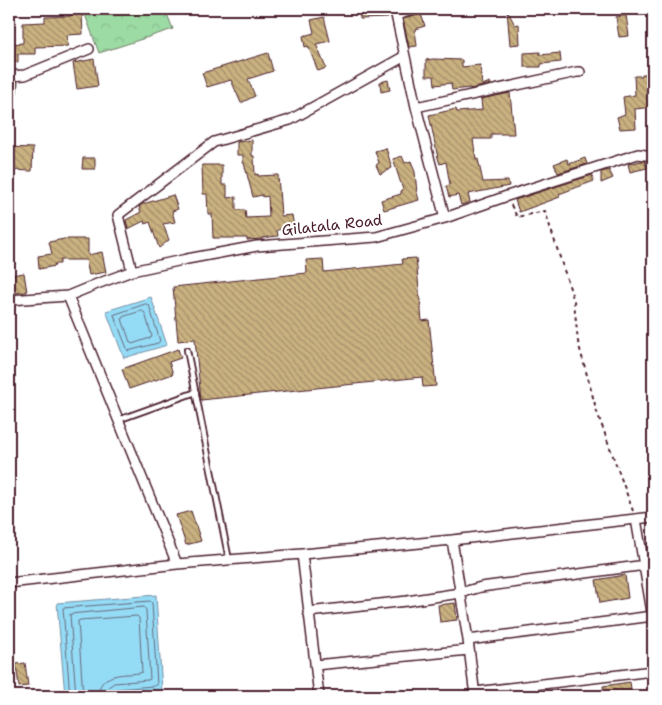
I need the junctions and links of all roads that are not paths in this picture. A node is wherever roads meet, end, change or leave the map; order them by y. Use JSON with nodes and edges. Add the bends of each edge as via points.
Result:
{"nodes":[{"id":1,"x":417,"y":9,"type":"edge"},
{"id":2,"x":89,"y":49,"type":"dead end"},
{"id":3,"x":405,"y":56,"type":"junction"},
{"id":4,"x":580,"y":72,"type":"dead end"},
{"id":5,"x":9,"y":76,"type":"edge"},
{"id":6,"x":416,"y":107,"type":"junction"},
{"id":7,"x":653,"y":156,"type":"edge"},
{"id":8,"x":445,"y":218,"type":"junction"},
{"id":9,"x":132,"y":272,"type":"junction"},
{"id":10,"x":68,"y":296,"type":"junction"},
{"id":11,"x":9,"y":300,"type":"edge"},
{"id":12,"x":187,"y":350,"type":"dead end"},
{"id":13,"x":196,"y":392,"type":"junction"},
{"id":14,"x":118,"y":420,"type":"junction"},
{"id":15,"x":653,"y":518,"type":"edge"},
{"id":16,"x":636,"y":519,"type":"junction"},
{"id":17,"x":452,"y":540,"type":"junction"},
{"id":18,"x":302,"y":554,"type":"junction"},
{"id":19,"x":229,"y":560,"type":"junction"},
{"id":20,"x":177,"y":564,"type":"junction"},
{"id":21,"x":649,"y":564,"type":"edge"},
{"id":22,"x":9,"y":583,"type":"edge"},
{"id":23,"x":460,"y":593,"type":"junction"},
{"id":24,"x":308,"y":612,"type":"junction"},
{"id":25,"x":653,"y":617,"type":"edge"},
{"id":26,"x":468,"y":640,"type":"junction"},
{"id":27,"x":469,"y":650,"type":"junction"},
{"id":28,"x":315,"y":665,"type":"junction"},
{"id":29,"x":653,"y":672,"type":"edge"},
{"id":30,"x":475,"y":694,"type":"edge"},
{"id":31,"x":319,"y":696,"type":"edge"}],
"edges":[{"from":1,"to":3,"type":"street","via":[[396,15]]},
{"from":2,"to":5,"type":"street","via":[[24,75]]},
{"from":3,"to":6,"type":"street"},
{"from":3,"to":9,"type":"street","via":[[290,120],[214,142],[118,215]]},
{"from":4,"to":6,"type":"street"},
{"from":6,"to":8,"type":"street"},
{"from":7,"to":8,"type":"street","name":"Gilatala Road","via":[[638,154]]},
{"from":8,"to":9,"type":"street","name":"Gilatala Road","via":[[376,236],[257,246]]},
{"from":9,"to":10,"type":"street","name":"Gilatala Road"},
{"from":10,"to":11,"type":"street","name":"Gilatala Road"},
{"from":10,"to":14,"type":"street"},
{"from":12,"to":13,"type":"lane"},
{"from":13,"to":14,"type":"lane"},
{"from":13,"to":19,"type":"lane"},
{"from":14,"to":20,"type":"street"},
{"from":15,"to":16,"type":"street"},
{"from":16,"to":17,"type":"street"},
{"from":16,"to":21,"type":"street"},
{"from":17,"to":18,"type":"street"},
{"from":17,"to":23,"type":"street"},
{"from":18,"to":19,"type":"street"},
{"from":18,"to":24,"type":"street"},
{"from":19,"to":20,"type":"street"},
{"from":20,"to":22,"type":"street"},
{"from":21,"to":23,"type":"street","via":[[481,587]]},
{"from":21,"to":25,"type":"street"},
{"from":23,"to":24,"type":"street"},
{"from":23,"to":26,"type":"street"},
{"from":24,"to":28,"type":"street"},
{"from":25,"to":26,"type":"street"},
{"from":26,"to":27,"type":"street"},
{"from":27,"to":28,"type":"street"},
{"from":27,"to":30,"type":"street"},
{"from":28,"to":31,"type":"street"},
{"from":29,"to":30,"type":"street"}]}
